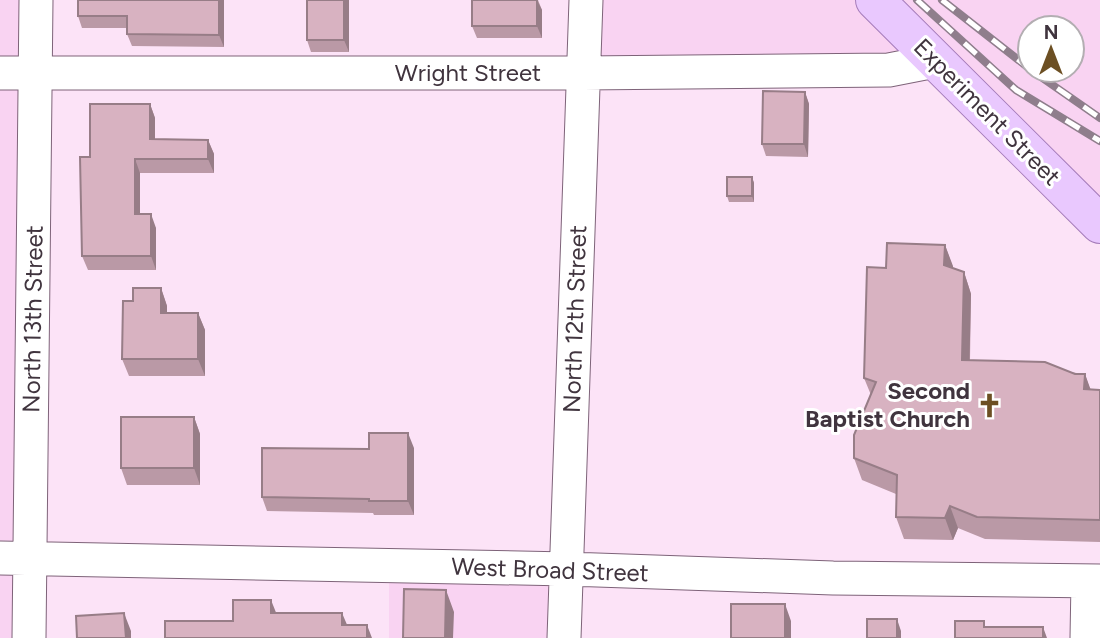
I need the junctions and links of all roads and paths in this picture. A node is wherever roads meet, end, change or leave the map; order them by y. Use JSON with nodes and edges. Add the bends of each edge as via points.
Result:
{"nodes":[{"id":1,"x":36,"y":0,"type":"edge"},
{"id":2,"x":586,"y":0,"type":"edge"},
{"id":3,"x":875,"y":0,"type":"edge"},
{"id":4,"x":935,"y":61,"type":"junction"},
{"id":5,"x":583,"y":73,"type":"junction"},
{"id":6,"x":0,"y":74,"type":"edge"},
{"id":7,"x":36,"y":74,"type":"junction"},
{"id":8,"x":1100,"y":224,"type":"edge"},
{"id":9,"x":16,"y":558,"type":"edge"},
{"id":10,"x":568,"y":569,"type":"junction"},
{"id":11,"x":1094,"y":581,"type":"edge"},
{"id":12,"x":29,"y":638,"type":"edge"},
{"id":13,"x":564,"y":638,"type":"edge"},
{"id":14,"x":1087,"y":638,"type":"edge"}],
"edges":[{"from":1,"to":7,"type":"street","name":"North 13th Street"},
{"from":2,"to":5,"type":"street","name":"North 12th Street"},
{"from":3,"to":4,"type":"main road","name":"Experiment Street"},
{"from":4,"to":5,"type":"street","name":"Wright Street","via":[[888,70]]},
{"from":4,"to":8,"type":"main road","name":"Experiment Street"},
{"from":5,"to":7,"type":"street","name":"Wright Street"},
{"from":5,"to":10,"type":"street","name":"North 12th Street"},
{"from":6,"to":7,"type":"street","name":"Wright Street"},
{"from":7,"to":9,"type":"street","name":"North 13th Street"},
{"from":9,"to":10,"type":"street","name":"West Broad Street"},
{"from":9,"to":12,"type":"street","name":"North 13th Street"},
{"from":10,"to":11,"type":"street","name":"West Broad Street"},
{"from":10,"to":13,"type":"street","name":"North 12th Street"},
{"from":11,"to":14,"type":"street"}]}
